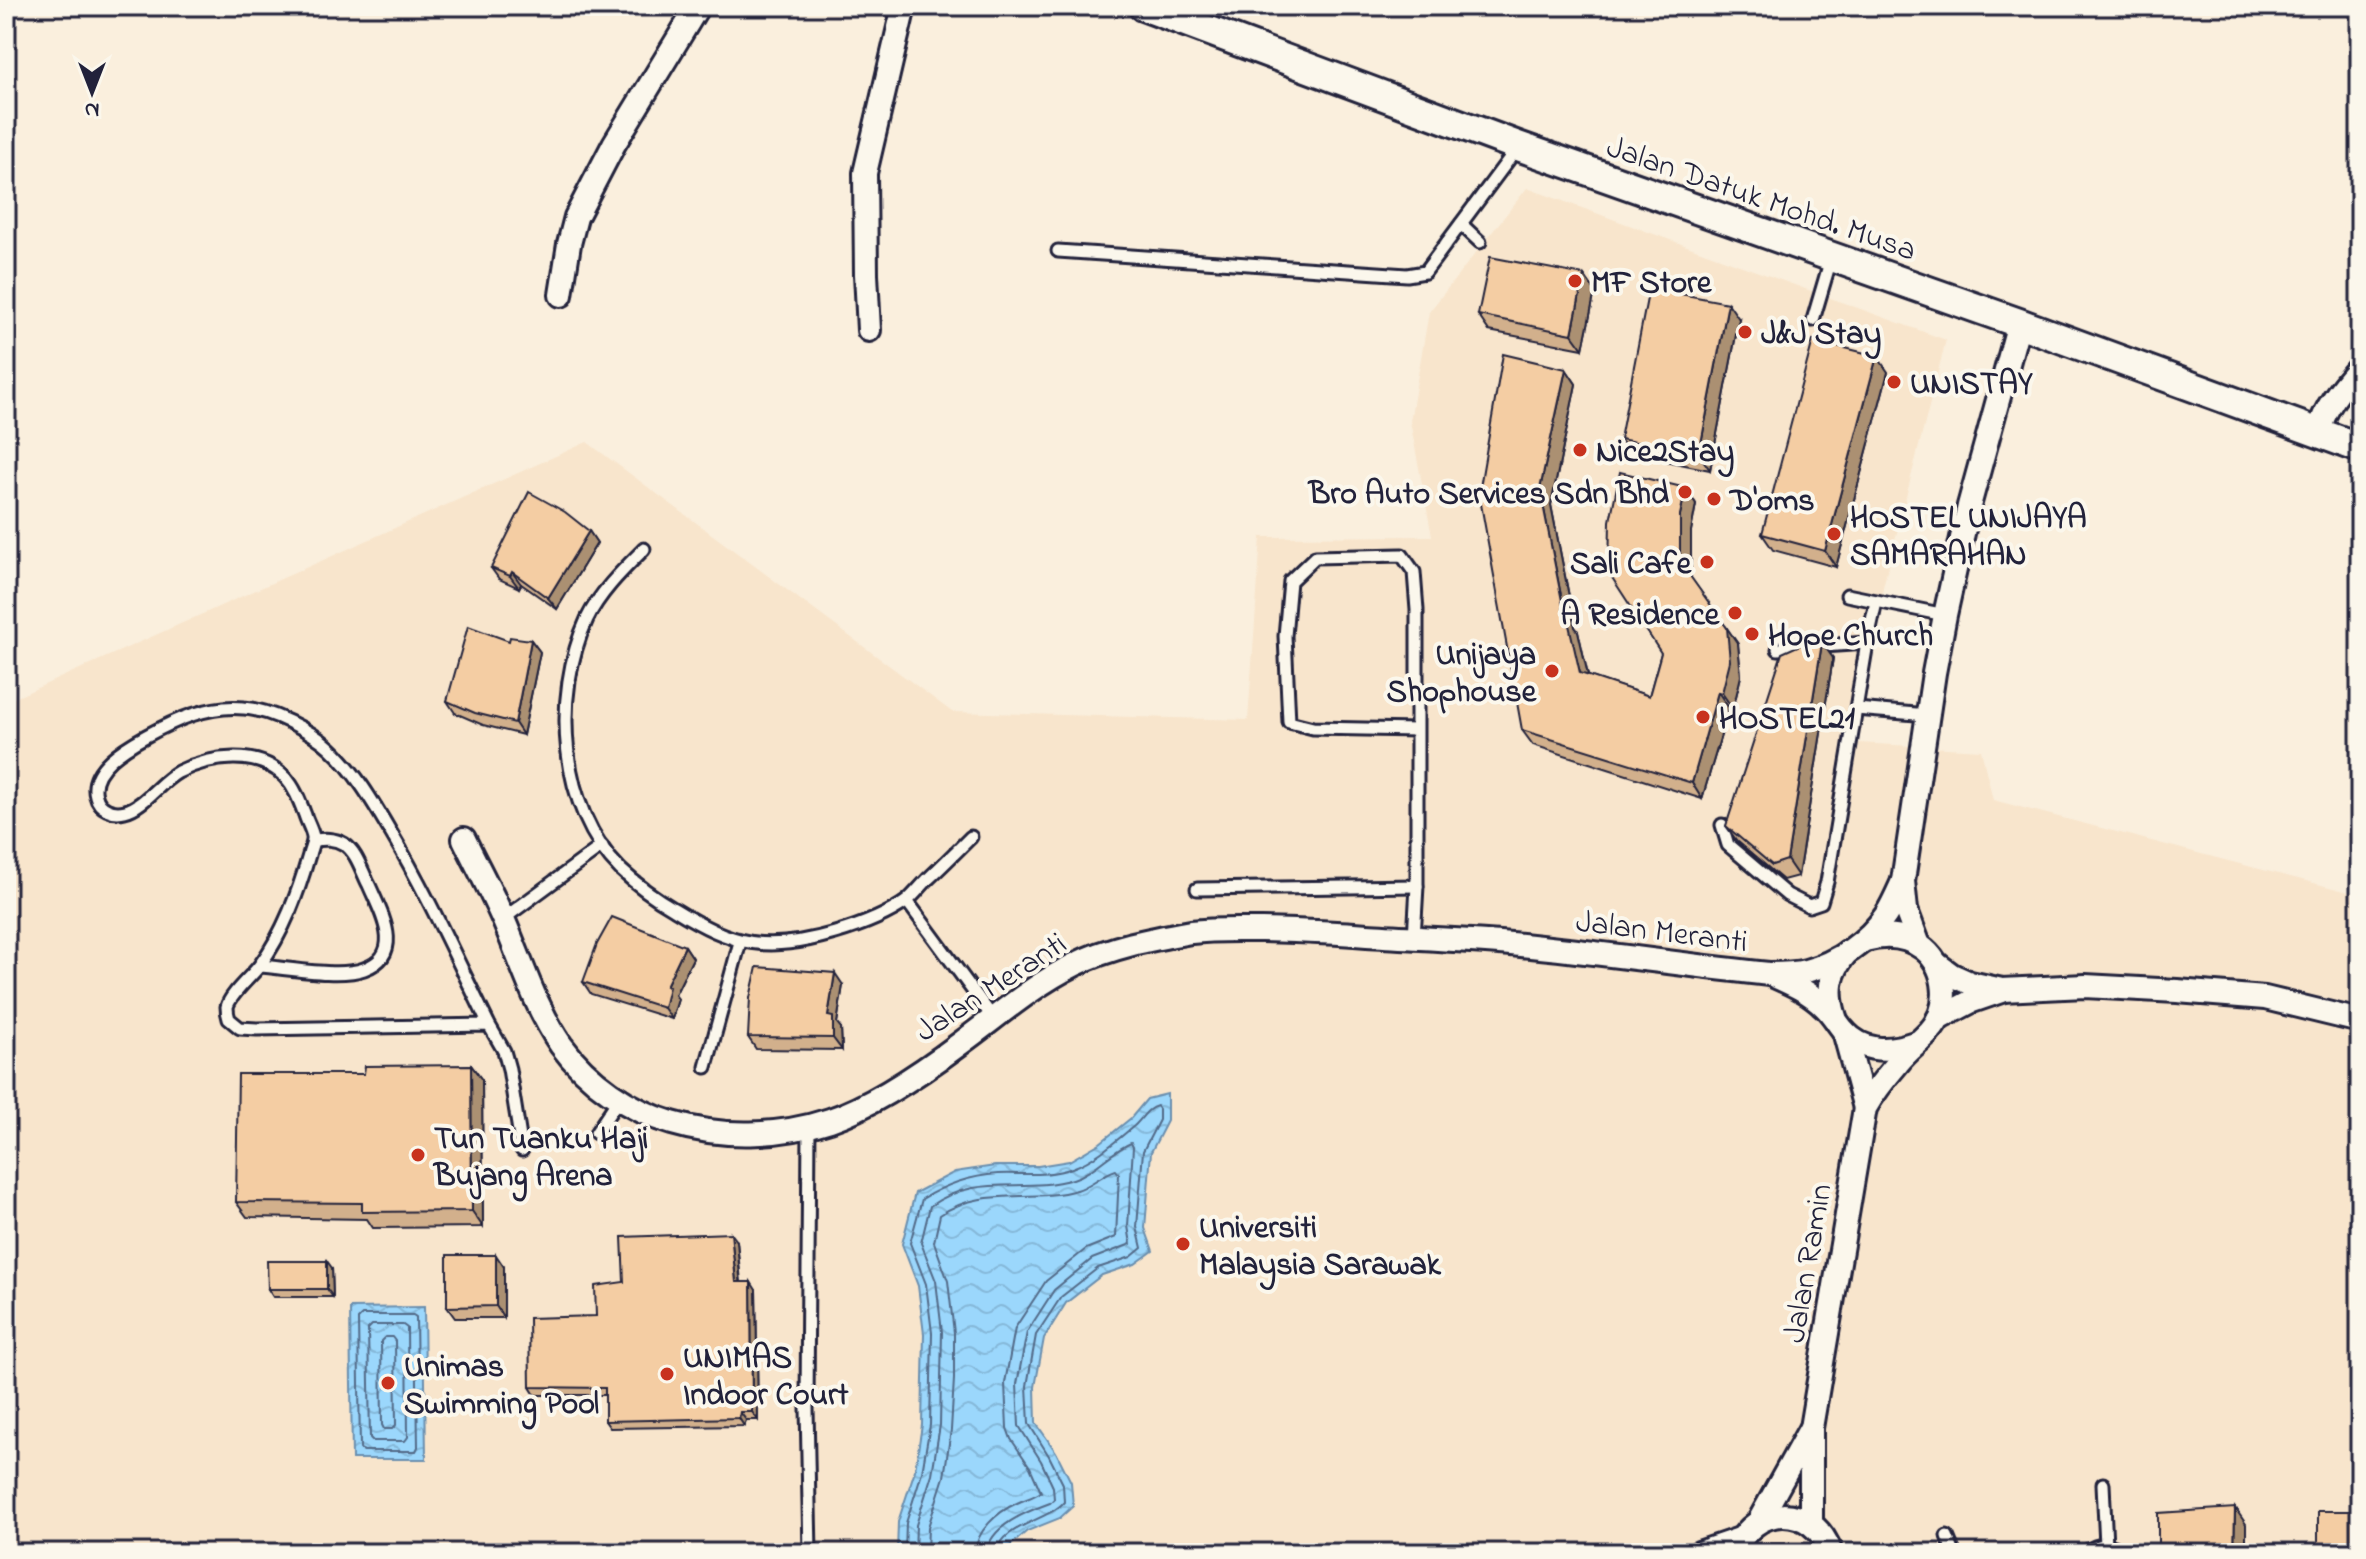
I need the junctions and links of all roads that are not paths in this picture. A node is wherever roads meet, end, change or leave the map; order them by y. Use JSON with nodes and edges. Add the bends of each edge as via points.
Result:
{"nodes":[{"id":1,"x":698,"y":6,"type":"edge"},
{"id":2,"x":904,"y":6,"type":"edge"},
{"id":3,"x":1143,"y":6,"type":"edge"},
{"id":4,"x":1518,"y":146,"type":"junction"},
{"id":5,"x":1461,"y":224,"type":"junction"},
{"id":6,"x":1480,"y":242,"type":"dead end"},
{"id":7,"x":1058,"y":251,"type":"dead end"},
{"id":8,"x":1832,"y":257,"type":"junction"},
{"id":9,"x":561,"y":295,"type":"dead end"},
{"id":10,"x":1813,"y":320,"type":"dead end"},
{"id":11,"x":2019,"y":323,"type":"junction"},
{"id":12,"x":869,"y":330,"type":"dead end"},
{"id":13,"x":2360,"y":366,"type":"edge"},
{"id":14,"x":2318,"y":433,"type":"junction"},
{"id":15,"x":2360,"y":448,"type":"edge"},
{"id":16,"x":644,"y":549,"type":"dead end"},
{"id":17,"x":1847,"y":595,"type":"dead end"},
{"id":18,"x":1876,"y":602,"type":"junction"},
{"id":19,"x":1945,"y":615,"type":"junction"},
{"id":20,"x":1867,"y":643,"type":"junction"},
{"id":21,"x":1778,"y":649,"type":"dead end"},
{"id":22,"x":1856,"y":709,"type":"junction"},
{"id":23,"x":1927,"y":723,"type":"junction"},
{"id":24,"x":1417,"y":730,"type":"junction"},
{"id":25,"x":1722,"y":825,"type":"dead end"},
{"id":26,"x":971,"y":837,"type":"dead end"},
{"id":27,"x":464,"y":839,"type":"dead end"},
{"id":28,"x":314,"y":840,"type":"junction"},
{"id":29,"x":602,"y":846,"type":"junction"},
{"id":30,"x":1903,"y":881,"type":"junction"},
{"id":31,"x":1417,"y":886,"type":"junction"},
{"id":32,"x":1197,"y":889,"type":"dead end"},
{"id":33,"x":907,"y":901,"type":"junction"},
{"id":34,"x":503,"y":919,"type":"junction"},
{"id":35,"x":1414,"y":938,"type":"junction"},
{"id":36,"x":740,"y":942,"type":"junction"},
{"id":37,"x":1857,"y":944,"type":"junction"},
{"id":38,"x":1919,"y":945,"type":"junction"},
{"id":39,"x":1937,"y":964,"type":"junction"},
{"id":40,"x":260,"y":966,"type":"junction"},
{"id":41,"x":1769,"y":974,"type":"junction"},
{"id":42,"x":2002,"y":990,"type":"junction"},
{"id":43,"x":993,"y":1018,"type":"junction"},
{"id":44,"x":1938,"y":1019,"type":"junction"},
{"id":45,"x":2360,"y":1021,"type":"edge"},
{"id":46,"x":1840,"y":1024,"type":"junction"},
{"id":47,"x":489,"y":1025,"type":"junction"},
{"id":48,"x":1915,"y":1043,"type":"junction"},
{"id":49,"x":706,"y":1067,"type":"dead end"},
{"id":50,"x":618,"y":1100,"type":"junction"},
{"id":51,"x":1865,"y":1108,"type":"junction"},
{"id":52,"x":809,"y":1125,"type":"junction"},
{"id":53,"x":596,"y":1133,"type":"dead end"},
{"id":54,"x":522,"y":1150,"type":"dead end"},
{"id":55,"x":1811,"y":1428,"type":"junction"},
{"id":56,"x":2103,"y":1484,"type":"dead end"},
{"id":57,"x":1759,"y":1521,"type":"junction"},
{"id":58,"x":1811,"y":1523,"type":"junction"},
{"id":59,"x":1947,"y":1536,"type":"dead end"},
{"id":60,"x":2106,"y":1545,"type":"junction"},
{"id":61,"x":1738,"y":1546,"type":"edge"},
{"id":62,"x":810,"y":1553,"type":"edge"},
{"id":63,"x":1699,"y":1553,"type":"edge"},
{"id":64,"x":1831,"y":1553,"type":"edge"},
{"id":65,"x":1954,"y":1553,"type":"edge"},
{"id":66,"x":2084,"y":1553,"type":"edge"},
{"id":67,"x":2123,"y":1553,"type":"edge"}],
"edges":[{"from":1,"to":9,"type":"street","via":[[576,217]]},
{"from":2,"to":12,"type":"street","via":[[865,173]]},
{"from":3,"to":4,"type":"street","name":"Jalan Datuk Mohd. Musa"},
{"from":4,"to":5,"type":"lane"},
{"from":4,"to":8,"type":"street","name":"Jalan Datuk Mohd. Musa"},
{"from":5,"to":6,"type":"lane"},
{"from":5,"to":7,"type":"lane","via":[[1425,272],[1407,275]]},
{"from":8,"to":10,"type":"lane"},
{"from":8,"to":11,"type":"street","name":"Jalan Datuk Mohd. Musa"},
{"from":11,"to":14,"type":"street","name":"Jalan Datuk Mohd. Musa"},
{"from":11,"to":19,"type":"street"},
{"from":13,"to":14,"type":"street","via":[[2323,416]]},
{"from":14,"to":15,"type":"street","name":"Jalan Datuk Mohd. Musa"},
{"from":16,"to":29,"type":"lane","via":[[595,607],[568,674],[568,754],[583,809]]},
{"from":17,"to":18,"type":"lane"},
{"from":18,"to":19,"type":"lane"},
{"from":18,"to":20,"type":"lane"},
{"from":19,"to":23,"type":"street"},
{"from":20,"to":21,"type":"lane"},
{"from":20,"to":22,"type":"lane"},
{"from":22,"to":23,"type":"lane"},
{"from":22,"to":25,"type":"lane","via":[[1821,902],[1809,906],[1787,895],[1728,845]]},
{"from":23,"to":30,"type":"street"},
{"from":24,"to":24,"type":"lane","via":[[1414,572],[1402,555],[1315,557],[1290,581],[1285,636],[1289,722],[1313,728]]},
{"from":24,"to":31,"type":"lane"},
{"from":26,"to":33,"type":"lane"},
{"from":27,"to":34,"type":"street","name":"Jalan Meranti"},
{"from":28,"to":40,"type":"lane","via":[[293,903]]},
{"from":28,"to":40,"type":"lane","via":[[342,843],[356,858],[385,920],[384,954],[362,970],[344,973]]},
{"from":28,"to":47,"type":"lane","via":[[287,779],[259,761],[230,758],[196,765],[121,812],[102,807],[94,786],[121,752],[206,711],[260,711],[313,735],[331,748],[383,818]]},
{"from":29,"to":34,"type":"lane"},
{"from":29,"to":36,"type":"lane","via":[[652,896],[714,933]]},
{"from":30,"to":37,"type":"street","via":[[1887,913]]},
{"from":30,"to":38,"type":"street","via":[[1906,910]]},
{"from":31,"to":32,"type":"lane"},
{"from":31,"to":35,"type":"lane"},
{"from":33,"to":36,"type":"lane","via":[[858,926],[809,941]]},
{"from":33,"to":43,"type":"lane"},
{"from":34,"to":50,"type":"street","name":"Jalan Meranti","via":[[537,1005],[563,1048]]},
{"from":35,"to":41,"type":"street","name":"Jalan Meranti","via":[[1513,944]]},
{"from":35,"to":43,"type":"street","name":"Jalan Meranti","via":[[1312,931],[1194,932],[1077,963]]},
{"from":36,"to":49,"type":"lane"},
{"from":37,"to":38,"type":"street","via":[[1893,936]]},
{"from":37,"to":41,"type":"street","via":[[1808,971]]},
{"from":37,"to":46,"type":"street","via":[[1837,963],[1830,981],[1830,1000]]},
{"from":38,"to":39,"type":"street"},
{"from":39,"to":42,"type":"street","via":[[1970,983]]},
{"from":39,"to":44,"type":"street","via":[[1944,991]]},
{"from":40,"to":47,"type":"lane","via":[[227,1007],[229,1019],[240,1028]]},
{"from":41,"to":46,"type":"street","via":[[1807,992]]},
{"from":42,"to":44,"type":"street"},
{"from":42,"to":45,"type":"street","via":[[2085,986],[2265,998]]},
{"from":43,"to":52,"type":"street","name":"Jalan Meranti","via":[[888,1091]]},
{"from":44,"to":48,"type":"street"},
{"from":46,"to":48,"type":"street","via":[[1859,1043],[1878,1049]]},
{"from":46,"to":51,"type":"street"},
{"from":47,"to":54,"type":"lane","via":[[509,1069]]},
{"from":48,"to":51,"type":"street"},
{"from":50,"to":52,"type":"street","name":"Jalan Meranti","via":[[664,1121],[719,1134]]},
{"from":50,"to":53,"type":"lane"},
{"from":51,"to":55,"type":"street","name":"Jalan Ramin"},
{"from":52,"to":62,"type":"lane"},
{"from":55,"to":57,"type":"street","name":"Jalan Ramin"},
{"from":55,"to":58,"type":"street","name":"Jalan Ramin"},
{"from":56,"to":60,"type":"lane"},
{"from":57,"to":58,"type":"street","via":[[1786,1515]]},
{"from":57,"to":61,"type":"street","name":"Jalan Ramin"},
{"from":58,"to":64,"type":"street"},
{"from":59,"to":65,"type":"lane"},
{"from":60,"to":66,"type":"lane"},
{"from":60,"to":67,"type":"lane"},
{"from":61,"to":63,"type":"street"}]}
